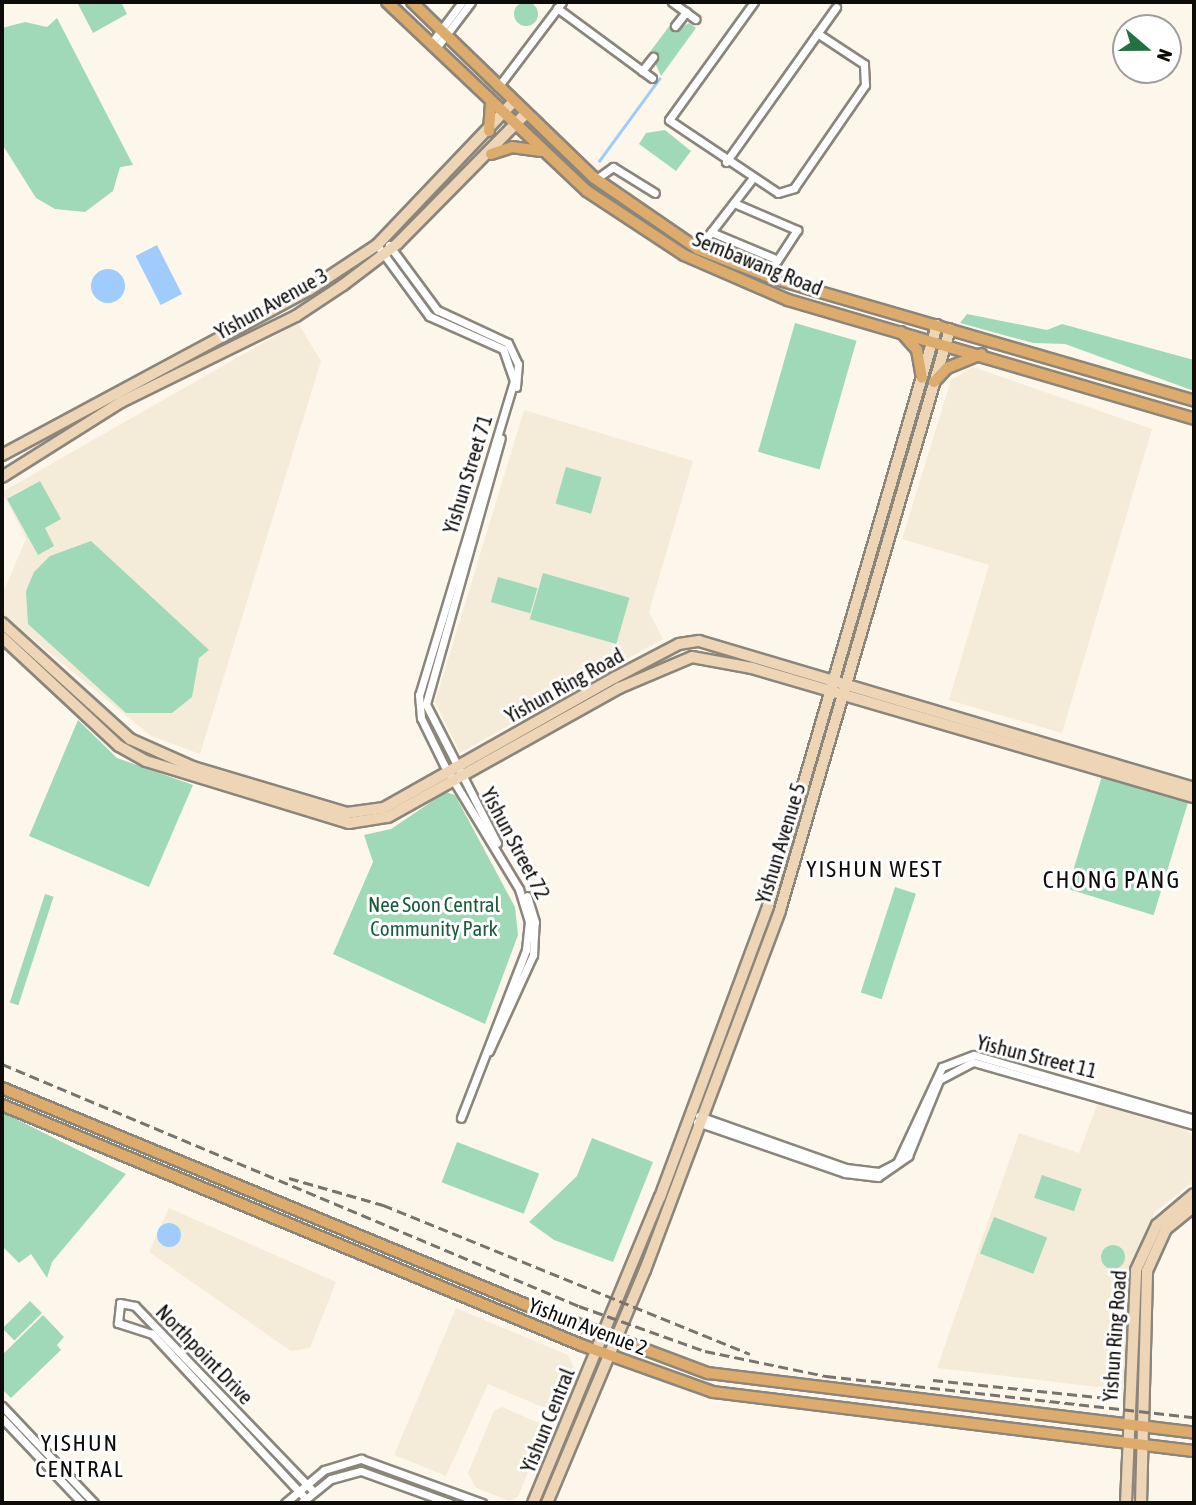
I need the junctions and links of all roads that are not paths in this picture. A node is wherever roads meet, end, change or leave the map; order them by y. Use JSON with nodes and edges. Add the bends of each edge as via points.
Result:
{"nodes":[{"id":1,"x":387,"y":2,"type":"edge"},
{"id":2,"x":412,"y":2,"type":"edge"},
{"id":3,"x":462,"y":2,"type":"edge"},
{"id":4,"x":471,"y":2,"type":"edge"},
{"id":5,"x":672,"y":2,"type":"edge"},
{"id":6,"x":754,"y":2,"type":"edge"},
{"id":7,"x":559,"y":5,"type":"edge"},
{"id":8,"x":836,"y":7,"type":"dead end"},
{"id":9,"x":686,"y":12,"type":"junction"},
{"id":10,"x":458,"y":14,"type":"junction"},
{"id":11,"x":695,"y":19,"type":"dead end"},
{"id":12,"x":675,"y":26,"type":"dead end"},
{"id":13,"x":445,"y":32,"type":"junction"},
{"id":14,"x":817,"y":33,"type":"junction"},
{"id":15,"x":434,"y":45,"type":"junction"},
{"id":16,"x":653,"y":57,"type":"dead end"},
{"id":17,"x":642,"y":71,"type":"junction"},
{"id":18,"x":652,"y":78,"type":"dead end"},
{"id":19,"x":498,"y":87,"type":"junction"},
{"id":20,"x":512,"y":103,"type":"junction"},
{"id":21,"x":491,"y":104,"type":"junction"},
{"id":22,"x":524,"y":114,"type":"junction"},
{"id":23,"x":501,"y":116,"type":"junction"},
{"id":24,"x":514,"y":126,"type":"junction"},
{"id":25,"x":489,"y":131,"type":"junction"},
{"id":26,"x":541,"y":151,"type":"junction"},
{"id":27,"x":491,"y":154,"type":"junction"},
{"id":28,"x":726,"y":163,"type":"junction"},
{"id":29,"x":596,"y":179,"type":"junction"},
{"id":30,"x":752,"y":179,"type":"junction"},
{"id":31,"x":655,"y":194,"type":"dead end"},
{"id":32,"x":734,"y":203,"type":"junction"},
{"id":33,"x":712,"y":232,"type":"junction"},
{"id":34,"x":381,"y":242,"type":"junction"},
{"id":35,"x":698,"y":249,"type":"junction"},
{"id":36,"x":388,"y":252,"type":"junction"},
{"id":37,"x":777,"y":261,"type":"junction"},
{"id":38,"x":772,"y":278,"type":"junction"},
{"id":39,"x":449,"y":316,"type":"junction"},
{"id":40,"x":937,"y":325,"type":"junction"},
{"id":41,"x":445,"y":327,"type":"junction"},
{"id":42,"x":950,"y":329,"type":"junction"},
{"id":43,"x":901,"y":332,"type":"junction"},
{"id":44,"x":933,"y":340,"type":"junction"},
{"id":45,"x":946,"y":344,"type":"junction"},
{"id":46,"x":981,"y":354,"type":"junction"},
{"id":47,"x":928,"y":380,"type":"junction"},
{"id":48,"x":1194,"y":401,"type":"edge"},
{"id":49,"x":1194,"y":419,"type":"edge"},
{"id":50,"x":2,"y":454,"type":"edge"},
{"id":51,"x":2,"y":477,"type":"edge"},
{"id":52,"x":2,"y":623,"type":"edge"},
{"id":53,"x":2,"y":637,"type":"edge"},
{"id":54,"x":835,"y":678,"type":"junction"},
{"id":55,"x":846,"y":682,"type":"junction"},
{"id":56,"x":831,"y":691,"type":"junction"},
{"id":57,"x":843,"y":694,"type":"junction"},
{"id":58,"x":454,"y":773,"type":"junction"},
{"id":59,"x":1194,"y":788,"type":"edge"},
{"id":60,"x":1194,"y":797,"type":"edge"},
{"id":61,"x":2,"y":1087,"type":"edge"},
{"id":62,"x":2,"y":1105,"type":"edge"},
{"id":63,"x":691,"y":1116,"type":"junction"},
{"id":64,"x":461,"y":1118,"type":"dead end"},
{"id":65,"x":1194,"y":1119,"type":"edge"},
{"id":66,"x":702,"y":1120,"type":"junction"},
{"id":67,"x":1194,"y":1125,"type":"edge"},
{"id":68,"x":1194,"y":1194,"type":"edge"},
{"id":69,"x":1194,"y":1206,"type":"edge"},
{"id":70,"x":603,"y":1335,"type":"junction"},
{"id":71,"x":616,"y":1340,"type":"junction"},
{"id":72,"x":596,"y":1351,"type":"junction"},
{"id":73,"x":610,"y":1356,"type":"junction"},
{"id":74,"x":727,"y":1377,"type":"junction"},
{"id":75,"x":748,"y":1398,"type":"junction"},
{"id":76,"x":2,"y":1406,"type":"edge"},
{"id":77,"x":2,"y":1418,"type":"edge"},
{"id":78,"x":1127,"y":1427,"type":"junction"},
{"id":79,"x":1142,"y":1428,"type":"junction"},
{"id":80,"x":1194,"y":1433,"type":"edge"},
{"id":81,"x":1127,"y":1443,"type":"junction"},
{"id":82,"x":1142,"y":1445,"type":"junction"},
{"id":83,"x":1194,"y":1451,"type":"edge"},
{"id":84,"x":306,"y":1483,"type":"junction"},
{"id":85,"x":298,"y":1490,"type":"junction"},
{"id":86,"x":314,"y":1492,"type":"junction"},
{"id":87,"x":304,"y":1501,"type":"edge"},
{"id":88,"x":82,"y":1503,"type":"edge"},
{"id":89,"x":94,"y":1503,"type":"edge"},
{"id":90,"x":285,"y":1503,"type":"edge"},
{"id":91,"x":450,"y":1503,"type":"edge"},
{"id":92,"x":482,"y":1503,"type":"edge"},
{"id":93,"x":533,"y":1503,"type":"edge"},
{"id":94,"x":547,"y":1503,"type":"edge"},
{"id":95,"x":1126,"y":1503,"type":"edge"},
{"id":96,"x":1140,"y":1503,"type":"edge"}],
"edges":[{"from":1,"to":15,"type":"main road","name":"Sembawang Road"},
{"from":2,"to":13,"type":"main road","name":"Sembawang Road"},
{"from":3,"to":10,"type":"street"},
{"from":4,"to":10,"type":"street"},
{"from":5,"to":9,"type":"street"},
{"from":6,"to":28,"type":"street","via":[[669,116],[673,126]]},
{"from":7,"to":17,"type":"street"},
{"from":7,"to":19,"type":"street"},
{"from":8,"to":14,"type":"street"},
{"from":9,"to":11,"type":"street"},
{"from":9,"to":12,"type":"street"},
{"from":10,"to":13,"type":"street"},
{"from":13,"to":15,"type":"street"},
{"from":13,"to":19,"type":"main road","name":"Sembawang Road"},
{"from":14,"to":28,"type":"street"},
{"from":14,"to":30,"type":"street","via":[[864,64],[864,89],[793,188],[778,193]]},
{"from":15,"to":21,"type":"main road","name":"Sembawang Road"},
{"from":16,"to":17,"type":"street"},
{"from":17,"to":18,"type":"street"},
{"from":19,"to":20,"type":"main road","name":"Sembawang Road"},
{"from":20,"to":22,"type":"main road","name":"Sembawang Road"},
{"from":20,"to":23,"type":"main road","name":"Yishun Avenue 3"},
{"from":21,"to":23,"type":"main road","name":"Sembawang Road"},
{"from":21,"to":25,"type":"main road"},
{"from":22,"to":24,"type":"main road","name":"Yishun Avenue 3"},
{"from":22,"to":29,"type":"main road","name":"Sembawang Road"},
{"from":23,"to":24,"type":"main road","name":"Sembawang Road"},
{"from":23,"to":25,"type":"main road","name":"Yishun Avenue 3"},
{"from":24,"to":26,"type":"main road","name":"Sembawang Road"},
{"from":24,"to":27,"type":"main road","name":"Yishun Avenue 3"},
{"from":25,"to":34,"type":"main road","name":"Yishun Avenue 3"},
{"from":26,"to":27,"type":"main road","via":[[512,147]]},
{"from":26,"to":43,"type":"main road","name":"Sembawang Road","via":[[628,222],[684,255],[788,300]]},
{"from":27,"to":36,"type":"main road","name":"Yishun Avenue 3"},
{"from":28,"to":30,"type":"street"},
{"from":29,"to":31,"type":"street","via":[[613,167]]},
{"from":29,"to":35,"type":"main road","name":"Sembawang Road"},
{"from":30,"to":32,"type":"street"},
{"from":32,"to":33,"type":"street"},
{"from":32,"to":37,"type":"street","via":[[797,230]]},
{"from":33,"to":35,"type":"street"},
{"from":33,"to":37,"type":"street"},
{"from":34,"to":36,"type":"street","name":"Yishun Street 71"},
{"from":34,"to":50,"type":"main road","name":"Yishun Avenue 3","via":[[309,290]]},
{"from":35,"to":38,"type":"main road","name":"Sembawang Road"},
{"from":36,"to":39,"type":"street","name":"Yishun Street 71"},
{"from":36,"to":41,"type":"street","name":"Yishun Street 71"},
{"from":36,"to":51,"type":"main road","name":"Yishun Avenue 3","via":[[296,316],[121,402]]},
{"from":37,"to":38,"type":"street"},
{"from":38,"to":40,"type":"main road","name":"Sembawang Road"},
{"from":39,"to":41,"type":"street"},
{"from":39,"to":58,"type":"street","name":"Yishun Street 71","via":[[508,343],[519,376],[426,695],[427,712]]},
{"from":40,"to":42,"type":"main road","name":"Sembawang Road"},
{"from":40,"to":44,"type":"main road","name":"Yishun Avenue 5"},
{"from":41,"to":58,"type":"street","name":"Yishun Street 71","via":[[503,349],[514,381],[419,695],[421,718]]},
{"from":42,"to":45,"type":"main road","name":"Yishun Avenue 5"},
{"from":42,"to":48,"type":"main road","name":"Sembawang Road"},
{"from":43,"to":44,"type":"main road","name":"Sembawang Road"},
{"from":43,"to":47,"type":"main road","via":[[917,351]]},
{"from":44,"to":45,"type":"main road","name":"Sembawang Road"},
{"from":44,"to":47,"type":"main road","name":"Yishun Avenue 5"},
{"from":45,"to":46,"type":"main road","name":"Sembawang Road"},
{"from":45,"to":47,"type":"main road","name":"Yishun Avenue 5"},
{"from":46,"to":47,"type":"main road"},
{"from":46,"to":49,"type":"main road","name":"Sembawang Road"},
{"from":47,"to":54,"type":"main road","name":"Yishun Avenue 5"},
{"from":47,"to":55,"type":"main road","name":"Yishun Avenue 5"},
{"from":52,"to":58,"type":"main road","name":"Yishun Ring Road","via":[[123,735],[193,767],[360,814],[384,808]]},
{"from":53,"to":58,"type":"main road","name":"Yishun Ring Road","via":[[119,746],[325,818],[372,822]]},
{"from":54,"to":55,"type":"main road","name":"Yishun Ring Road"},
{"from":54,"to":56,"type":"main road","name":"Yishun Avenue 5"},
{"from":54,"to":58,"type":"main road","name":"Yishun Ring Road","via":[[719,643],[679,643]]},
{"from":55,"to":57,"type":"main road","name":"Yishun Avenue 5"},
{"from":55,"to":59,"type":"main road","name":"Yishun Ring Road"},
{"from":56,"to":57,"type":"main road","name":"Yishun Ring Road"},
{"from":56,"to":58,"type":"main road","name":"Yishun Ring Road","via":[[728,662],[678,660]]},
{"from":56,"to":63,"type":"main road","name":"Yishun Avenue 5","via":[[771,897]]},
{"from":57,"to":60,"type":"main road","name":"Yishun Ring Road"},
{"from":57,"to":66,"type":"main road","name":"Yishun Avenue 5","via":[[780,910]]},
{"from":58,"to":64,"type":"street","name":"Yishun Street 72","via":[[535,922],[529,965]]},
{"from":61,"to":70,"type":"main road","name":"Yishun Avenue 2"},
{"from":62,"to":72,"type":"main road","name":"Yishun Avenue 2"},
{"from":63,"to":66,"type":"street","name":"Yishun Street 11"},
{"from":63,"to":70,"type":"main road","name":"Yishun Avenue 5"},
{"from":65,"to":66,"type":"street","name":"Yishun Street 11","via":[[974,1055],[952,1060],[936,1074],[903,1153],[879,1172],[846,1168]]},
{"from":66,"to":67,"type":"street","name":"Yishun Street 11","via":[[845,1173],[878,1177],[908,1156],[939,1080],[973,1062]]},
{"from":66,"to":71,"type":"main road","name":"Yishun Avenue 5"},
{"from":68,"to":78,"type":"main road","name":"Yishun Ring Road","via":[[1157,1225],[1136,1270]]},
{"from":69,"to":79,"type":"main road","name":"Yishun Ring Road","via":[[1166,1229],[1147,1271]]},
{"from":70,"to":71,"type":"main road","name":"Yishun Avenue 2"},
{"from":70,"to":72,"type":"main road","name":"Yishun Avenue 5"},
{"from":71,"to":73,"type":"main road","name":"Yishun Avenue 5"},
{"from":71,"to":74,"type":"main road","name":"Yishun Avenue 2"},
{"from":72,"to":73,"type":"main road","name":"Yishun Avenue 2"},
{"from":72,"to":93,"type":"main road","name":"Yishun Central"},
{"from":73,"to":75,"type":"main road","name":"Yishun Avenue 2","via":[[713,1392]]},
{"from":73,"to":94,"type":"main road","name":"Yishun Central"},
{"from":74,"to":75,"type":"main road","via":[[743,1384]]},
{"from":74,"to":78,"type":"main road","name":"Yishun Avenue 2"},
{"from":75,"to":81,"type":"main road","name":"Yishun Avenue 2"},
{"from":76,"to":89,"type":"street"},
{"from":77,"to":88,"type":"street"},
{"from":78,"to":79,"type":"main road","name":"Yishun Avenue 2"},
{"from":78,"to":81,"type":"main road","name":"Yishun Ring Road"},
{"from":79,"to":80,"type":"main road","name":"Yishun Avenue 2"},
{"from":79,"to":82,"type":"main road","name":"Yishun Ring Road"},
{"from":81,"to":82,"type":"main road","name":"Yishun Avenue 2"},
{"from":81,"to":95,"type":"main road","name":"Yishun Ring Road"},
{"from":82,"to":83,"type":"main road","name":"Yishun Avenue 2"},
{"from":82,"to":96,"type":"main road","name":"Yishun Ring Road"},
{"from":84,"to":85,"type":"street"},
{"from":84,"to":85,"type":"street","name":"Northpoint Drive","via":[[135,1306],[120,1303],[118,1323],[152,1334]]},
{"from":84,"to":86,"type":"street","name":"Northpoint Drive"},
{"from":84,"to":92,"type":"street","via":[[333,1465],[361,1460]]},
{"from":85,"to":87,"type":"street","name":"Northpoint Drive"},
{"from":85,"to":90,"type":"street"},
{"from":86,"to":87,"type":"street"},
{"from":86,"to":91,"type":"street","via":[[338,1475],[371,1472]]}]}
